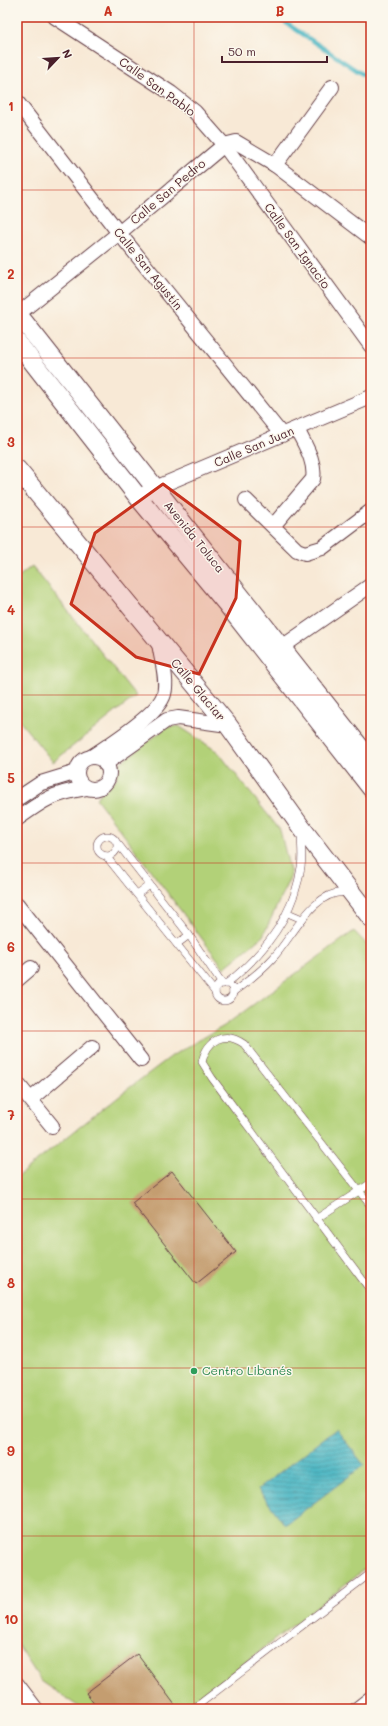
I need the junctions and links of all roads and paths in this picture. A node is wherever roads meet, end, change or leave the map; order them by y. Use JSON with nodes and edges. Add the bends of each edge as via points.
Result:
{"nodes":[{"id":1,"x":55,"y":17,"type":"edge"},
{"id":2,"x":332,"y":87,"type":"dead end"},
{"id":3,"x":17,"y":102,"type":"edge"},
{"id":4,"x":224,"y":145,"type":"junction"},
{"id":5,"x":275,"y":165,"type":"junction"},
{"id":6,"x":119,"y":233,"type":"junction"},
{"id":7,"x":370,"y":236,"type":"edge"},
{"id":8,"x":17,"y":313,"type":"edge"},
{"id":9,"x":17,"y":342,"type":"edge"},
{"id":10,"x":371,"y":346,"type":"edge"},
{"id":11,"x":371,"y":397,"type":"edge"},
{"id":12,"x":297,"y":429,"type":"junction"},
{"id":13,"x":282,"y":435,"type":"junction"},
{"id":14,"x":21,"y":479,"type":"edge"},
{"id":15,"x":155,"y":488,"type":"junction"},
{"id":16,"x":138,"y":497,"type":"junction"},
{"id":17,"x":246,"y":500,"type":"dead end"},
{"id":18,"x":371,"y":511,"type":"edge"},
{"id":19,"x":273,"y":526,"type":"junction"},
{"id":20,"x":371,"y":585,"type":"edge"},
{"id":21,"x":159,"y":643,"type":"junction"},
{"id":22,"x":282,"y":647,"type":"junction"},
{"id":23,"x":228,"y":725,"type":"junction"},
{"id":24,"x":91,"y":758,"type":"junction"},
{"id":25,"x":105,"y":764,"type":"junction"},
{"id":26,"x":366,"y":765,"type":"edge"},
{"id":27,"x":77,"y":772,"type":"junction"},
{"id":28,"x":86,"y":788,"type":"junction"},
{"id":29,"x":17,"y":799,"type":"edge"},
{"id":30,"x":17,"y":819,"type":"edge"},
{"id":31,"x":301,"y":826,"type":"junction"},
{"id":32,"x":118,"y":844,"type":"junction"},
{"id":33,"x":106,"y":856,"type":"junction"},
{"id":34,"x":150,"y":885,"type":"junction"},
{"id":35,"x":351,"y":893,"type":"junction"},
{"id":36,"x":137,"y":894,"type":"junction"},
{"id":37,"x":17,"y":904,"type":"edge"},
{"id":38,"x":288,"y":912,"type":"junction"},
{"id":39,"x":371,"y":918,"type":"edge"},
{"id":40,"x":302,"y":919,"type":"junction"},
{"id":41,"x":189,"y":935,"type":"junction"},
{"id":42,"x":177,"y":944,"type":"junction"},
{"id":43,"x":204,"y":956,"type":"junction"},
{"id":44,"x":193,"y":964,"type":"junction"},
{"id":45,"x":31,"y":968,"type":"dead end"},
{"id":46,"x":17,"y":980,"type":"edge"},
{"id":47,"x":224,"y":984,"type":"junction"},
{"id":48,"x":215,"y":992,"type":"junction"},
{"id":49,"x":233,"y":992,"type":"junction"},
{"id":50,"x":92,"y":1047,"type":"dead end"},
{"id":51,"x":141,"y":1060,"type":"dead end"},
{"id":52,"x":17,"y":1083,"type":"edge"},
{"id":53,"x":31,"y":1099,"type":"junction"},
{"id":54,"x":52,"y":1126,"type":"dead end"},
{"id":55,"x":371,"y":1183,"type":"edge"},
{"id":56,"x":360,"y":1191,"type":"junction"},
{"id":57,"x":371,"y":1206,"type":"edge"},
{"id":58,"x":316,"y":1220,"type":"junction"},
{"id":59,"x":371,"y":1291,"type":"edge"},
{"id":60,"x":371,"y":1573,"type":"edge"},
{"id":61,"x":17,"y":1684,"type":"edge"},
{"id":62,"x":371,"y":1698,"type":"edge"},
{"id":63,"x":36,"y":1709,"type":"edge"},
{"id":64,"x":193,"y":1709,"type":"edge"},
{"id":65,"x":357,"y":1709,"type":"edge"}],
"edges":[{"from":1,"to":4,"type":"street","name":"Calle San Pablo","via":[[195,112]]},
{"from":2,"to":5,"type":"street"},
{"from":3,"to":6,"type":"street","name":"Calle San Agustín"},
{"from":4,"to":5,"type":"street","via":[[236,142]]},
{"from":4,"to":6,"type":"street","name":"Calle San Pedro"},
{"from":4,"to":10,"type":"street","name":"Calle San Ignacio"},
{"from":5,"to":7,"type":"street"},
{"from":6,"to":8,"type":"street","name":"Calle San Pedro"},
{"from":6,"to":13,"type":"street","name":"Calle San Agustín"},
{"from":8,"to":15,"type":"street","name":"Avenida Toluca"},
{"from":9,"to":16,"type":"street","name":"Avenida Toluca"},
{"from":11,"to":12,"type":"street","name":"Calle San Juan"},
{"from":12,"to":13,"type":"street","name":"Calle San Juan"},
{"from":12,"to":19,"type":"street","via":[[311,459],[314,479]]},
{"from":13,"to":15,"type":"street","name":"Calle San Juan"},
{"from":14,"to":21,"type":"street","name":"Calle Glaciar"},
{"from":15,"to":16,"type":"street","name":"Calle San Juan"},
{"from":15,"to":22,"type":"street","name":"Avenida Toluca"},
{"from":16,"to":26,"type":"street","name":"Avenida Toluca"},
{"from":17,"to":19,"type":"street"},
{"from":18,"to":19,"type":"street","via":[[322,548],[312,552],[297,550]]},
{"from":20,"to":22,"type":"street"},
{"from":21,"to":23,"type":"street","name":"Calle Glaciar"},
{"from":21,"to":24,"type":"street","via":[[165,688],[162,700],[154,712]]},
{"from":22,"to":26,"type":"street","name":"Avenida Toluca"},
{"from":23,"to":25,"type":"street","via":[[178,718],[167,720]]},
{"from":23,"to":31,"type":"street","name":"Calle Glaciar"},
{"from":24,"to":25,"type":"street","via":[[99,759]]},
{"from":24,"to":27,"type":"street","via":[[84,760]]},
{"from":25,"to":28,"type":"street","via":[[107,780],[102,786]]},
{"from":27,"to":28,"type":"street","via":[[81,784]]},
{"from":27,"to":29,"type":"street","via":[[40,783]]},
{"from":28,"to":30,"type":"street","via":[[49,797]]},
{"from":31,"to":35,"type":"street","name":"Calle Glaciar"},
{"from":31,"to":38,"type":"lane","via":[[302,866]]},
{"from":32,"to":33,"type":"lane","via":[[115,853]]},
{"from":32,"to":33,"type":"lane","via":[[108,835],[100,838],[97,842],[98,851]]},
{"from":32,"to":34,"type":"lane"},
{"from":33,"to":36,"type":"lane"},
{"from":34,"to":36,"type":"lane"},
{"from":34,"to":41,"type":"lane"},
{"from":35,"to":39,"type":"street","name":"Calle Glaciar"},
{"from":35,"to":40,"type":"lane","via":[[338,891],[322,899]]},
{"from":36,"to":42,"type":"lane"},
{"from":37,"to":51,"type":"street"},
{"from":38,"to":40,"type":"lane"},
{"from":38,"to":47,"type":"lane","via":[[270,940]]},
{"from":40,"to":49,"type":"lane","via":[[272,959]]},
{"from":41,"to":42,"type":"lane"},
{"from":41,"to":43,"type":"lane"},
{"from":42,"to":44,"type":"lane"},
{"from":43,"to":44,"type":"lane"},
{"from":43,"to":47,"type":"lane"},
{"from":44,"to":48,"type":"lane"},
{"from":45,"to":46,"type":"street"},
{"from":47,"to":48,"type":"lane","via":[[219,985]]},
{"from":47,"to":49,"type":"lane","via":[[230,985]]},
{"from":48,"to":49,"type":"lane","via":[[222,1001],[230,999]]},
{"from":50,"to":53,"type":"street"},
{"from":52,"to":53,"type":"street"},
{"from":53,"to":54,"type":"street"},
{"from":55,"to":56,"type":"lane"},
{"from":56,"to":57,"type":"lane"},
{"from":56,"to":58,"type":"lane"},
{"from":56,"to":58,"type":"lane","via":[[244,1044],[234,1037],[222,1037],[210,1046],[202,1062]]},
{"from":58,"to":59,"type":"lane"},
{"from":60,"to":64,"type":"lane"},
{"from":61,"to":63,"type":"street"},
{"from":62,"to":65,"type":"street"}]}
